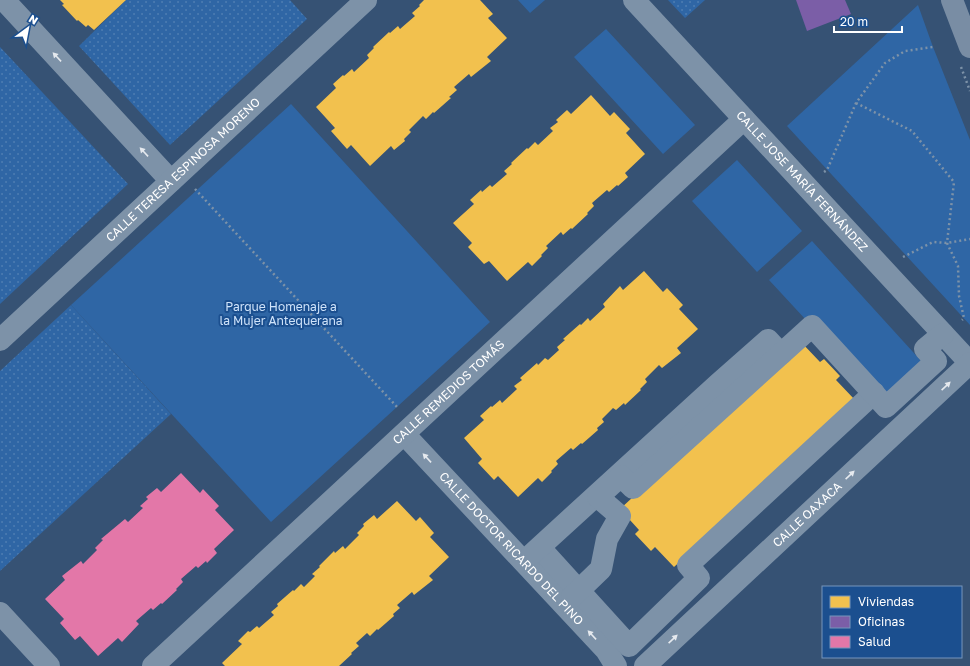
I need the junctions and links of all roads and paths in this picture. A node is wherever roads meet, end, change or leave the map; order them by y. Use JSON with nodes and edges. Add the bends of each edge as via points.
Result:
{"nodes":[{"id":1,"x":4,"y":0,"type":"edge"},
{"id":2,"x":366,"y":0,"type":"edge"},
{"id":3,"x":634,"y":0,"type":"edge"},
{"id":4,"x":952,"y":0,"type":"edge"},
{"id":5,"x":970,"y":47,"type":"edge"},
{"id":6,"x":933,"y":48,"type":"dead end"},
{"id":7,"x":856,"y":103,"type":"junction"},
{"id":8,"x":744,"y":119,"type":"junction"},
{"id":9,"x":176,"y":177,"type":"junction"},
{"id":10,"x":806,"y":186,"type":"junction"},
{"id":11,"x":970,"y":239,"type":"edge"},
{"id":12,"x":947,"y":243,"type":"junction"},
{"id":13,"x":885,"y":271,"type":"junction"},
{"id":14,"x":942,"y":334,"type":"junction"},
{"id":15,"x":0,"y":340,"type":"edge"},
{"id":16,"x":970,"y":363,"type":"edge"},
{"id":17,"x":874,"y":393,"type":"junction"},
{"id":18,"x":409,"y":429,"type":"junction"},
{"id":19,"x":680,"y":432,"type":"junction"},
{"id":20,"x":576,"y":594,"type":"junction"},
{"id":21,"x":0,"y":613,"type":"edge"},
{"id":22,"x":49,"y":666,"type":"edge"},
{"id":23,"x":153,"y":666,"type":"edge"},
{"id":24,"x":616,"y":666,"type":"edge"},
{"id":25,"x":645,"y":666,"type":"edge"}],
"edges":[{"from":9,"to":1,"type":"street","one_way":true},
{"from":2,"to":9,"type":"street","name":"CALLE TERESA ESPINOSA MORENO"},
{"from":3,"to":8,"type":"street","name":"CALLE JOSE MARÍA FERNÁNDEZ"},
{"from":4,"to":5,"type":"main road"},
{"from":6,"to":7,"type":"path","via":[[905,51],[885,63]]},
{"from":7,"to":10,"type":"path","via":[[827,170]]},
{"from":7,"to":12,"type":"path","via":[[912,131],[954,182]]},
{"from":8,"to":10,"type":"street","name":"CALLE JOSE MARÍA FERNÁNDEZ"},
{"from":8,"to":18,"type":"street","name":"CALLE REMEDIOS TOMÁS"},
{"from":9,"to":15,"type":"street","name":"CALLE TERESA ESPINOSA MORENO"},
{"from":9,"to":18,"type":"path"},
{"from":10,"to":13,"type":"street","name":"CALLE JOSE MARÍA FERNÁNDEZ"},
{"from":11,"to":12,"type":"path"},
{"from":12,"to":13,"type":"path","via":[[933,242],[898,260]]},
{"from":12,"to":14,"type":"path","via":[[958,266],[959,296],[964,318]]},
{"from":13,"to":14,"type":"street","name":"CALLE JOSE MARÍA FERNÁNDEZ"},
{"from":14,"to":16,"type":"street","name":"CALLE JOSE MARÍA FERNÁNDEZ"},
{"from":14,"to":17,"type":"street","via":[[925,349],[936,362],[886,407]]},
{"from":25,"to":16,"type":"street","name":"CALLE OAXACA","one_way":true},
{"from":17,"to":19,"type":"street","via":[[812,326],[781,354],[725,391]]},
{"from":17,"to":20,"type":"street","via":[[688,565],[699,578],[629,646]]},
{"from":18,"to":23,"type":"street","name":"CALLE REMEDIOS TOMÁS"},
{"from":24,"to":18,"type":"street","name":"CALLE DOCTOR RICARDO DEL PINO","one_way":true,"via":[[606,650]]},
{"from":19,"to":20,"type":"street","via":[[633,488],[621,476],[598,497],[620,516],[607,539],[601,569]]},
{"from":19,"to":20,"type":"street","via":[[536,551]]},
{"from":21,"to":22,"type":"street"}]}
